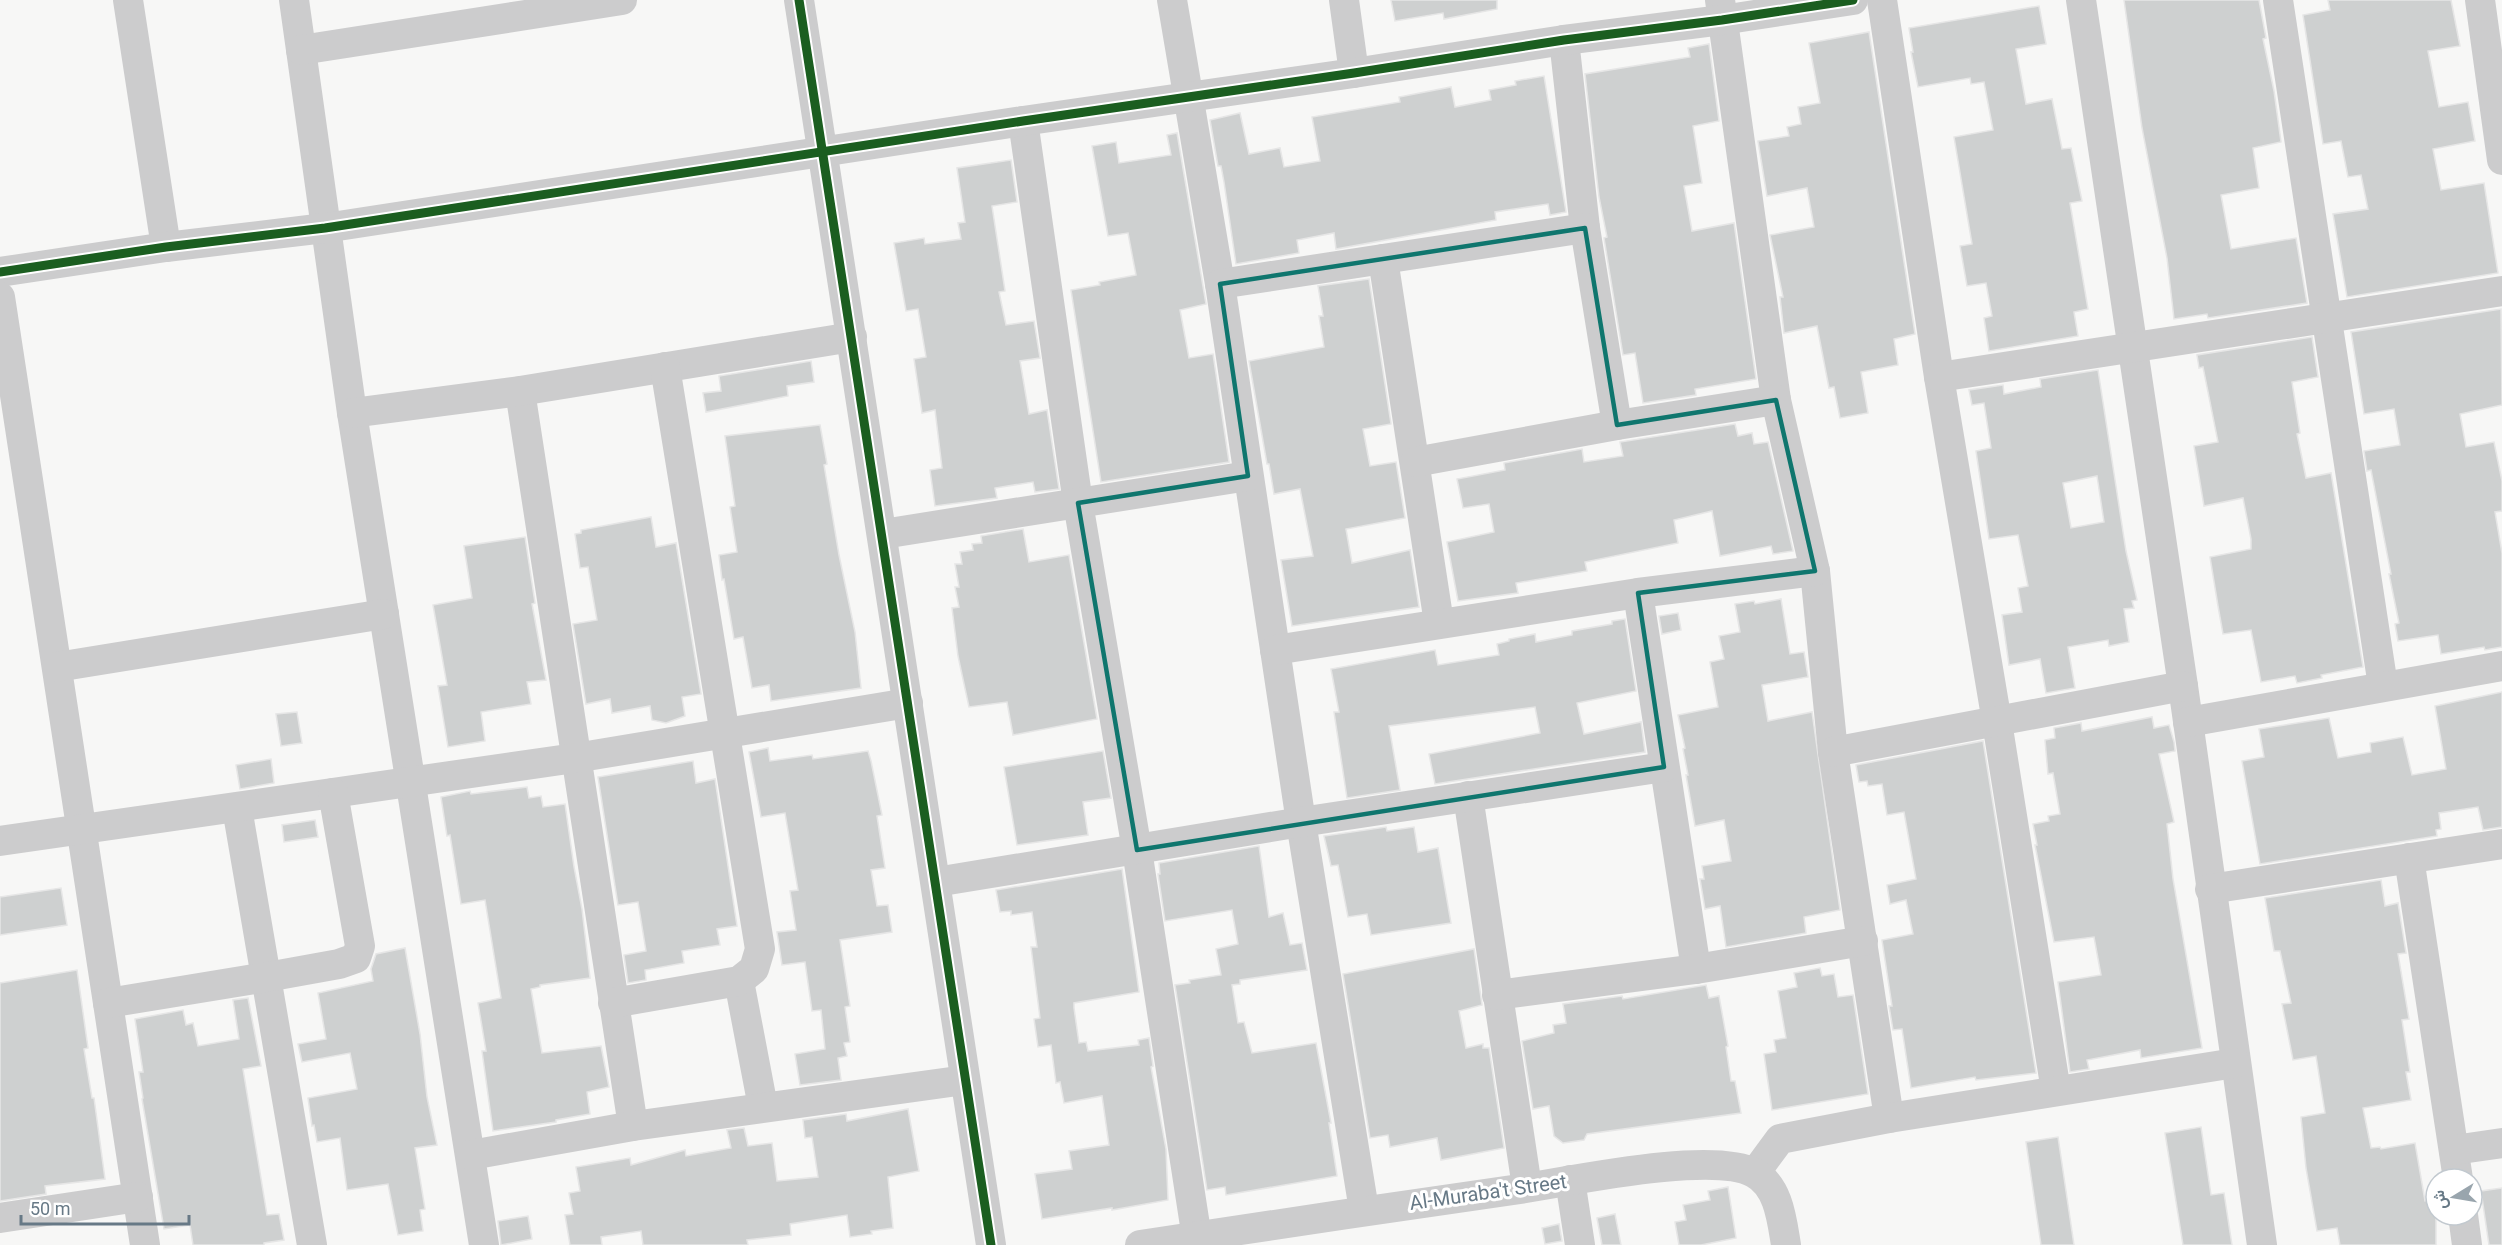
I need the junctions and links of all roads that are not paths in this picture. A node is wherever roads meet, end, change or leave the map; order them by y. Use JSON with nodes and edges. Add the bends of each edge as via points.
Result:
{"nodes":[{"id":1,"x":128,"y":0,"type":"edge"},
{"id":2,"x":294,"y":0,"type":"edge"},
{"id":3,"x":620,"y":0,"type":"edge"},
{"id":4,"x":799,"y":0,"type":"edge"},
{"id":5,"x":1172,"y":0,"type":"edge"},
{"id":6,"x":1344,"y":0,"type":"edge"},
{"id":7,"x":1853,"y":0,"type":"edge"},
{"id":8,"x":1882,"y":0,"type":"edge"},
{"id":9,"x":2081,"y":0,"type":"edge"},
{"id":10,"x":2278,"y":0,"type":"edge"},
{"id":11,"x":2480,"y":0,"type":"edge"},
{"id":12,"x":1721,"y":10,"type":"edge"},
{"id":13,"x":464,"y":12,"type":"edge"},
{"id":14,"x":1564,"y":39,"type":"junction"},
{"id":15,"x":301,"y":50,"type":"junction"},
{"id":16,"x":1354,"y":73,"type":"junction"},
{"id":17,"x":1187,"y":98,"type":"junction"},
{"id":18,"x":1023,"y":121,"type":"junction"},
{"id":19,"x":823,"y":152,"type":"junction"},
{"id":20,"x":2502,"y":160,"type":"edge"},
{"id":21,"x":326,"y":228,"type":"junction"},
{"id":22,"x":1585,"y":228,"type":"junction"},
{"id":23,"x":166,"y":247,"type":"junction"},
{"id":24,"x":1383,"y":259,"type":"junction"},
{"id":25,"x":0,"y":272,"type":"edge"},
{"id":26,"x":1220,"y":284,"type":"junction"},
{"id":27,"x":2502,"y":291,"type":"edge"},
{"id":28,"x":0,"y":297,"type":"edge"},
{"id":29,"x":2326,"y":317,"type":"junction"},
{"id":30,"x":852,"y":337,"type":"junction"},
{"id":31,"x":2132,"y":346,"type":"junction"},
{"id":32,"x":665,"y":367,"type":"junction"},
{"id":33,"x":1939,"y":377,"type":"junction"},
{"id":34,"x":520,"y":391,"type":"junction"},
{"id":35,"x":1776,"y":400,"type":"junction"},
{"id":36,"x":352,"y":413,"type":"junction"},
{"id":37,"x":1617,"y":425,"type":"junction"},
{"id":38,"x":1415,"y":462,"type":"junction"},
{"id":39,"x":13,"y":463,"type":"edge"},
{"id":40,"x":1248,"y":476,"type":"junction"},
{"id":41,"x":1078,"y":503,"type":"junction"},
{"id":42,"x":883,"y":534,"type":"junction"},
{"id":43,"x":1815,"y":571,"type":"junction"},
{"id":44,"x":1638,"y":593,"type":"junction"},
{"id":45,"x":384,"y":614,"type":"junction"},
{"id":46,"x":1439,"y":623,"type":"junction"},
{"id":47,"x":1275,"y":650,"type":"junction"},
{"id":48,"x":2502,"y":666,"type":"edge"},
{"id":49,"x":57,"y":667,"type":"junction"},
{"id":50,"x":2183,"y":686,"type":"junction"},
{"id":51,"x":2383,"y":686,"type":"junction"},
{"id":52,"x":908,"y":703,"type":"junction"},
{"id":53,"x":1997,"y":722,"type":"junction"},
{"id":54,"x":2188,"y":722,"type":"junction"},
{"id":55,"x":723,"y":732,"type":"junction"},
{"id":56,"x":1833,"y":752,"type":"junction"},
{"id":57,"x":575,"y":758,"type":"junction"},
{"id":58,"x":1664,"y":767,"type":"junction"},
{"id":59,"x":411,"y":782,"type":"junction"},
{"id":60,"x":333,"y":793,"type":"junction"},
{"id":61,"x":1468,"y":796,"type":"junction"},
{"id":62,"x":237,"y":808,"type":"junction"},
{"id":63,"x":1302,"y":822,"type":"junction"},
{"id":64,"x":82,"y":828,"type":"junction"},
{"id":65,"x":0,"y":841,"type":"edge"},
{"id":66,"x":2502,"y":844,"type":"edge"},
{"id":67,"x":1137,"y":850,"type":"junction"},
{"id":68,"x":2409,"y":858,"type":"junction"},
{"id":69,"x":936,"y":882,"type":"junction"},
{"id":70,"x":2210,"y":889,"type":"junction"},
{"id":71,"x":1863,"y":941,"type":"junction"},
{"id":72,"x":1696,"y":969,"type":"junction"},
{"id":73,"x":267,"y":977,"type":"junction"},
{"id":74,"x":739,"y":981,"type":"junction"},
{"id":75,"x":1497,"y":994,"type":"junction"},
{"id":76,"x":108,"y":1003,"type":"junction"},
{"id":77,"x":613,"y":1003,"type":"junction"},
{"id":78,"x":2235,"y":1063,"type":"junction"},
{"id":79,"x":965,"y":1080,"type":"junction"},
{"id":80,"x":2056,"y":1091,"type":"junction"},
{"id":81,"x":763,"y":1107,"type":"junction"},
{"id":82,"x":1889,"y":1118,"type":"junction"},
{"id":83,"x":633,"y":1126,"type":"junction"},
{"id":84,"x":2502,"y":1143,"type":"edge"},
{"id":85,"x":471,"y":1155,"type":"junction"},
{"id":86,"x":2456,"y":1165,"type":"edge"},
{"id":87,"x":1755,"y":1173,"type":"junction"},
{"id":88,"x":1570,"y":1180,"type":"junction"},
{"id":89,"x":1527,"y":1187,"type":"junction"},
{"id":90,"x":138,"y":1197,"type":"junction"},
{"id":91,"x":1364,"y":1210,"type":"junction"},
{"id":92,"x":0,"y":1218,"type":"edge"},
{"id":93,"x":2465,"y":1227,"type":"edge"},
{"id":94,"x":1197,"y":1241,"type":"edge"},
{"id":95,"x":145,"y":1245,"type":"edge"},
{"id":96,"x":312,"y":1245,"type":"edge"},
{"id":97,"x":484,"y":1245,"type":"edge"},
{"id":98,"x":991,"y":1245,"type":"edge"},
{"id":99,"x":1140,"y":1245,"type":"edge"},
{"id":100,"x":1580,"y":1245,"type":"edge"},
{"id":101,"x":1786,"y":1245,"type":"edge"},
{"id":102,"x":2262,"y":1245,"type":"edge"},
{"id":103,"x":2467,"y":1245,"type":"edge"}],
"edges":[{"from":1,"to":23,"type":"street"},
{"from":2,"to":15,"type":"street"},
{"from":3,"to":13,"type":"street"},
{"from":4,"to":19,"type":"street"},
{"from":5,"to":17,"type":"street"},
{"from":6,"to":16,"type":"street"},
{"from":7,"to":12,"type":"street"},
{"from":8,"to":33,"type":"street"},
{"from":9,"to":31,"type":"street"},
{"from":10,"to":29,"type":"street"},
{"from":11,"to":20,"type":"street"},
{"from":12,"to":14,"type":"street"},
{"from":12,"to":35,"type":"street"},
{"from":13,"to":15,"type":"street"},
{"from":14,"to":16,"type":"street"},
{"from":14,"to":22,"type":"street"},
{"from":15,"to":21,"type":"street"},
{"from":16,"to":17,"type":"street"},
{"from":17,"to":18,"type":"street"},
{"from":17,"to":26,"type":"street"},
{"from":18,"to":19,"type":"street"},
{"from":18,"to":41,"type":"street"},
{"from":19,"to":21,"type":"street"},
{"from":19,"to":30,"type":"street"},
{"from":21,"to":23,"type":"street"},
{"from":21,"to":36,"type":"street"},
{"from":22,"to":24,"type":"street"},
{"from":22,"to":37,"type":"street"},
{"from":23,"to":25,"type":"street"},
{"from":24,"to":26,"type":"street"},
{"from":24,"to":38,"type":"street"},
{"from":26,"to":40,"type":"street"},
{"from":27,"to":29,"type":"street"},
{"from":28,"to":39,"type":"street"},
{"from":29,"to":31,"type":"street"},
{"from":29,"to":51,"type":"street"},
{"from":30,"to":32,"type":"street"},
{"from":30,"to":42,"type":"street"},
{"from":31,"to":33,"type":"street"},
{"from":31,"to":50,"type":"street"},
{"from":32,"to":34,"type":"street"},
{"from":32,"to":55,"type":"street"},
{"from":33,"to":53,"type":"street"},
{"from":34,"to":36,"type":"street"},
{"from":34,"to":57,"type":"street"},
{"from":35,"to":37,"type":"street"},
{"from":35,"to":43,"type":"street"},
{"from":36,"to":45,"type":"street"},
{"from":37,"to":38,"type":"street"},
{"from":38,"to":46,"type":"street"},
{"from":39,"to":49,"type":"street"},
{"from":40,"to":41,"type":"street"},
{"from":40,"to":47,"type":"street"},
{"from":41,"to":42,"type":"street"},
{"from":41,"to":67,"type":"street"},
{"from":42,"to":52,"type":"street"},
{"from":43,"to":44,"type":"street"},
{"from":43,"to":56,"type":"street"},
{"from":44,"to":46,"type":"street"},
{"from":44,"to":58,"type":"street"},
{"from":45,"to":49,"type":"street"},
{"from":45,"to":59,"type":"street"},
{"from":46,"to":47,"type":"street"},
{"from":47,"to":63,"type":"street"},
{"from":48,"to":51,"type":"street"},
{"from":49,"to":64,"type":"street"},
{"from":50,"to":53,"type":"street"},
{"from":50,"to":54,"type":"street"},
{"from":51,"to":54,"type":"street"},
{"from":52,"to":55,"type":"street"},
{"from":52,"to":69,"type":"street"},
{"from":53,"to":56,"type":"street"},
{"from":53,"to":80,"type":"street"},
{"from":54,"to":70,"type":"street"},
{"from":55,"to":57,"type":"street"},
{"from":55,"to":74,"type":"street","via":[[760,949],[754,969]]},
{"from":56,"to":71,"type":"street"},
{"from":57,"to":59,"type":"street"},
{"from":57,"to":77,"type":"street"},
{"from":58,"to":61,"type":"street"},
{"from":58,"to":72,"type":"street"},
{"from":59,"to":60,"type":"street"},
{"from":59,"to":85,"type":"street"},
{"from":60,"to":62,"type":"street"},
{"from":60,"to":73,"type":"street","via":[[360,946],[356,958]]},
{"from":61,"to":63,"type":"street"},
{"from":61,"to":75,"type":"street"},
{"from":62,"to":64,"type":"street"},
{"from":62,"to":73,"type":"street"},
{"from":63,"to":67,"type":"street"},
{"from":63,"to":91,"type":"street"},
{"from":64,"to":65,"type":"street"},
{"from":64,"to":76,"type":"street"},
{"from":66,"to":68,"type":"street"},
{"from":67,"to":69,"type":"street"},
{"from":67,"to":94,"type":"street"},
{"from":68,"to":70,"type":"street"},
{"from":68,"to":86,"type":"street"},
{"from":69,"to":79,"type":"street"},
{"from":70,"to":78,"type":"street"},
{"from":71,"to":72,"type":"street"},
{"from":71,"to":82,"type":"street"},
{"from":72,"to":75,"type":"street"},
{"from":73,"to":76,"type":"street"},
{"from":73,"to":96,"type":"street"},
{"from":74,"to":77,"type":"street"},
{"from":74,"to":81,"type":"street"},
{"from":75,"to":89,"type":"street"},
{"from":76,"to":90,"type":"street"},
{"from":77,"to":83,"type":"street"},
{"from":78,"to":80,"type":"street"},
{"from":78,"to":102,"type":"street"},
{"from":79,"to":81,"type":"street"},
{"from":79,"to":98,"type":"street"},
{"from":80,"to":82,"type":"street"},
{"from":81,"to":83,"type":"street"},
{"from":82,"to":87,"type":"street","via":[[1780,1139]]},
{"from":83,"to":85,"type":"street"},
{"from":84,"to":86,"type":"street"},
{"from":85,"to":97,"type":"street"},
{"from":87,"to":88,"type":"street","name":"Al-Muraba't Street","via":[[1727,1164],[1697,1164]]},
{"from":87,"to":101,"type":"street","via":[[1779,1205]]},
{"from":88,"to":89,"type":"street","name":"Al-Muraba't Street"},
{"from":88,"to":100,"type":"street"},
{"from":89,"to":91,"type":"street","name":"Al-Muraba't Street"},
{"from":90,"to":92,"type":"street"},
{"from":90,"to":95,"type":"street"},
{"from":91,"to":94,"type":"street","name":"Al-Muraba't Street"},
{"from":93,"to":103,"type":"street"},
{"from":94,"to":99,"type":"street","name":"Al-Muraba't Street"}]}
